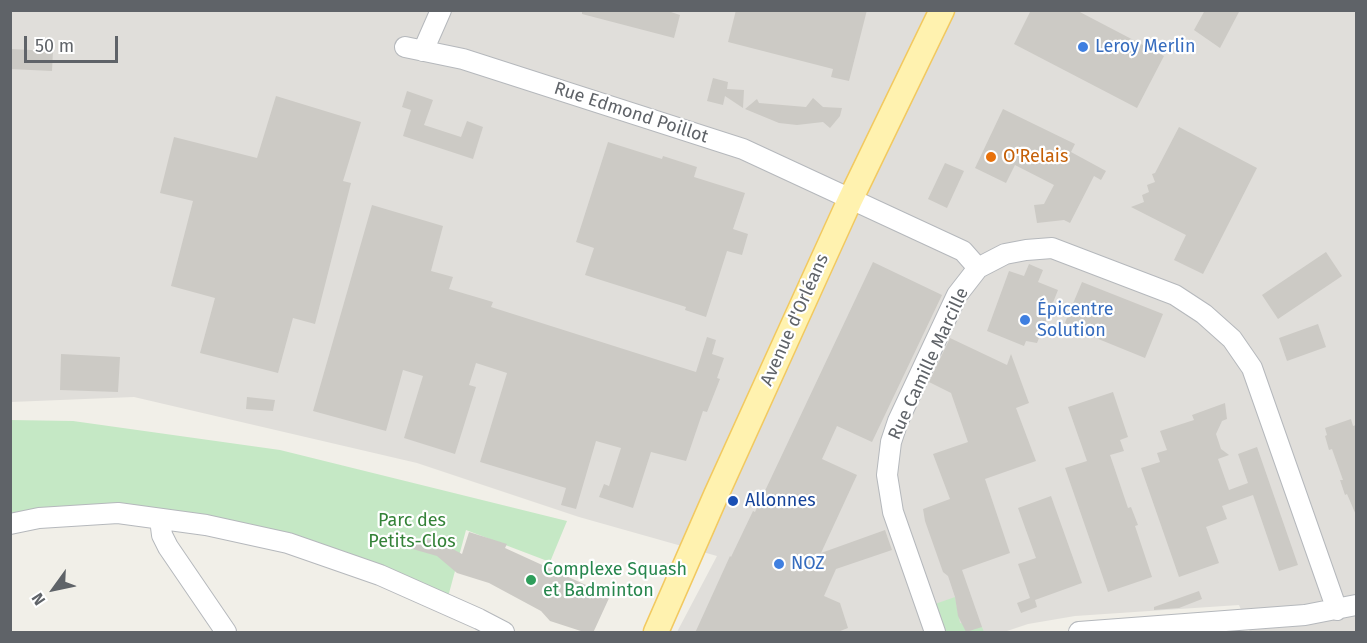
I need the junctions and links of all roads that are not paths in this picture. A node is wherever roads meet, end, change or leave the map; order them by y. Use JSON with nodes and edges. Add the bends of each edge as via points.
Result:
{"nodes":[{"id":1,"x":441,"y":10,"type":"edge"},
{"id":2,"x":942,"y":10,"type":"edge"},
{"id":3,"x":850,"y":200,"type":"junction"},
{"id":4,"x":978,"y":268,"type":"junction"},
{"id":5,"x":160,"y":519,"type":"junction"},
{"id":6,"x":10,"y":524,"type":"edge"},
{"id":7,"x":1356,"y":605,"type":"edge"},
{"id":8,"x":1337,"y":610,"type":"junction"},
{"id":9,"x":475,"y":626,"type":"edge"},
{"id":10,"x":216,"y":629,"type":"edge"},
{"id":11,"x":504,"y":633,"type":"edge"},
{"id":12,"x":656,"y":633,"type":"edge"},
{"id":13,"x":935,"y":633,"type":"edge"},
{"id":14,"x":1079,"y":633,"type":"edge"}],
"edges":[{"from":1,"to":3,"type":"street","name":"Rue Edmond Poillot","via":[[414,49],[463,60],[743,149]]},
{"from":2,"to":3,"type":"main road","name":"Avenue d'Orléans"},
{"from":3,"to":4,"type":"street","name":"Rue Edmond Poillot","via":[[963,251]]},
{"from":3,"to":12,"type":"main road","name":"Avenue d'Orléans"},
{"from":4,"to":8,"type":"street","name":"Rue Camille Marcille","via":[[1005,254],[1052,248],[1175,295],[1232,339],[1252,368]]},
{"from":4,"to":13,"type":"street","name":"Rue Camille Marcille","via":[[957,295],[891,442],[887,476],[893,512]]},
{"from":5,"to":6,"type":"street","via":[[118,513],[39,518]]},
{"from":5,"to":9,"type":"street","via":[[288,543],[380,576]]},
{"from":5,"to":10,"type":"street","via":[[168,547]]},
{"from":7,"to":8,"type":"street"},
{"from":8,"to":14,"type":"street"},
{"from":9,"to":11,"type":"street"}]}
